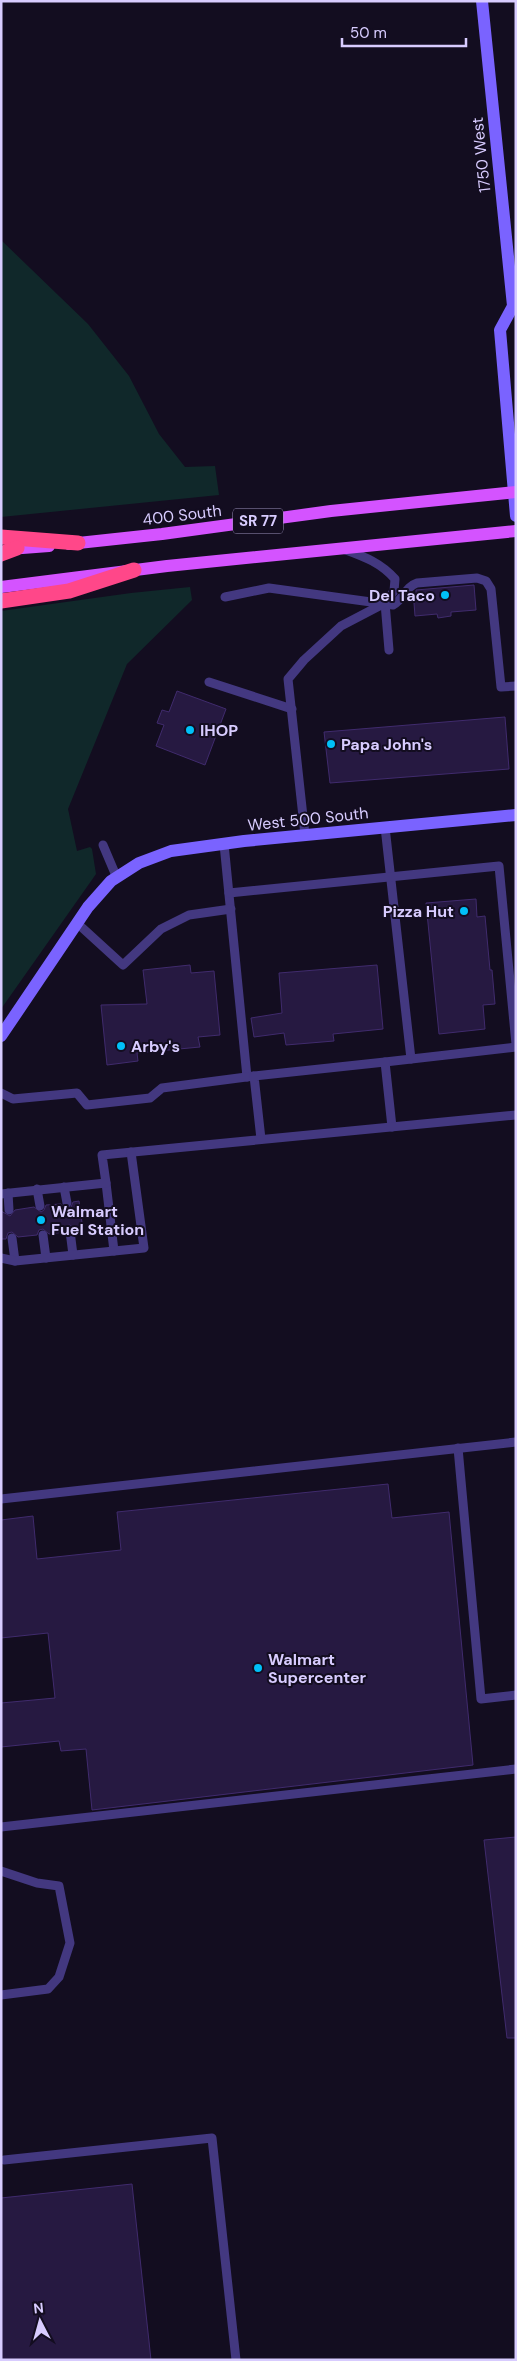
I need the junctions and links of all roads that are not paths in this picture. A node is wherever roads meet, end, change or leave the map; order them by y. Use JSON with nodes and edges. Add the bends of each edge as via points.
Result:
{"nodes":[{"id":1,"x":482,"y":1,"type":"edge"},
{"id":2,"x":515,"y":307,"type":"edge"},
{"id":3,"x":515,"y":492,"type":"edge"},
{"id":4,"x":516,"y":516,"type":"edge"},
{"id":5,"x":516,"y":532,"type":"edge"},
{"id":6,"x":1,"y":536,"type":"edge"},
{"id":7,"x":78,"y":543,"type":"junction"},
{"id":8,"x":17,"y":548,"type":"junction"},
{"id":9,"x":343,"y":548,"type":"junction"},
{"id":10,"x":1,"y":550,"type":"edge"},
{"id":11,"x":1,"y":554,"type":"edge"},
{"id":12,"x":134,"y":570,"type":"junction"},
{"id":13,"x":1,"y":587,"type":"edge"},
{"id":14,"x":225,"y":597,"type":"dead end"},
{"id":15,"x":1,"y":601,"type":"edge"},
{"id":16,"x":386,"y":603,"type":"junction"},
{"id":17,"x":389,"y":650,"type":"dead end"},
{"id":18,"x":209,"y":682,"type":"dead end"},
{"id":19,"x":516,"y":686,"type":"edge"},
{"id":20,"x":292,"y":709,"type":"junction"},
{"id":21,"x":516,"y":815,"type":"edge"},
{"id":22,"x":385,"y":828,"type":"junction"},
{"id":23,"x":305,"y":835,"type":"junction"},
{"id":24,"x":224,"y":844,"type":"junction"},
{"id":25,"x":103,"y":845,"type":"dead end"},
{"id":26,"x":390,"y":876,"type":"junction"},
{"id":27,"x":114,"y":879,"type":"junction"},
{"id":28,"x":229,"y":892,"type":"junction"},
{"id":29,"x":231,"y":909,"type":"junction"},
{"id":30,"x":77,"y":923,"type":"junction"},
{"id":31,"x":1,"y":1036,"type":"edge"},
{"id":32,"x":516,"y":1046,"type":"edge"},
{"id":33,"x":411,"y":1059,"type":"junction"},
{"id":34,"x":385,"y":1062,"type":"junction"},
{"id":35,"x":250,"y":1077,"type":"junction"},
{"id":36,"x":1,"y":1093,"type":"edge"},
{"id":37,"x":516,"y":1115,"type":"edge"},
{"id":38,"x":392,"y":1127,"type":"junction"},
{"id":39,"x":261,"y":1139,"type":"junction"},
{"id":40,"x":131,"y":1152,"type":"junction"},
{"id":41,"x":106,"y":1182,"type":"junction"},
{"id":42,"x":64,"y":1187,"type":"junction"},
{"id":43,"x":38,"y":1189,"type":"junction"},
{"id":44,"x":4,"y":1193,"type":"edge"},
{"id":45,"x":66,"y":1203,"type":"dead end"},
{"id":46,"x":40,"y":1206,"type":"dead end"},
{"id":47,"x":10,"y":1210,"type":"dead end"},
{"id":48,"x":70,"y":1231,"type":"dead end"},
{"id":49,"x":43,"y":1234,"type":"dead end"},
{"id":50,"x":12,"y":1238,"type":"dead end"},
{"id":51,"x":114,"y":1251,"type":"junction"},
{"id":52,"x":73,"y":1255,"type":"junction"},
{"id":53,"x":1,"y":1258,"type":"edge"},
{"id":54,"x":46,"y":1258,"type":"junction"},
{"id":55,"x":15,"y":1261,"type":"junction"},
{"id":56,"x":516,"y":1442,"type":"edge"},
{"id":57,"x":458,"y":1448,"type":"junction"},
{"id":58,"x":1,"y":1499,"type":"edge"},
{"id":59,"x":516,"y":1695,"type":"edge"},
{"id":60,"x":516,"y":1769,"type":"edge"},
{"id":61,"x":1,"y":1827,"type":"edge"},
{"id":62,"x":1,"y":1872,"type":"edge"},
{"id":63,"x":1,"y":1995,"type":"edge"},
{"id":64,"x":4,"y":2160,"type":"dead end"},
{"id":65,"x":236,"y":2360,"type":"edge"}],
"edges":[{"from":1,"to":2,"type":"street","name":"1750 West"},
{"from":2,"to":3,"type":"street","name":"1750 West","via":[[500,330]]},
{"from":3,"to":4,"type":"street","name":"1750 West"},
{"from":3,"to":7,"type":"main road","name":"400 South","number":"SR 77"},
{"from":5,"to":9,"type":"main road","number":"SR 77"},
{"from":6,"to":7,"type":"highway"},
{"from":7,"to":8,"type":"main road","name":"400 South","number":"SR 77"},
{"from":8,"to":10,"type":"main road","name":"400 South","number":"SR 77"},
{"from":8,"to":11,"type":"highway"},
{"from":9,"to":12,"type":"main road","number":"SR 77"},
{"from":9,"to":16,"type":"lane","via":[[381,565],[395,579],[394,591]]},
{"from":12,"to":13,"type":"main road","number":"SR 77"},
{"from":12,"to":15,"type":"highway","via":[[69,591]]},
{"from":14,"to":16,"type":"lane","via":[[269,588]]},
{"from":16,"to":17,"type":"lane"},
{"from":16,"to":19,"type":"lane","via":[[394,605],[399,602],[410,586],[417,583],[477,578],[486,581],[491,589],[501,688]]},
{"from":16,"to":20,"type":"lane","via":[[341,626],[304,660],[288,679]]},
{"from":18,"to":20,"type":"lane"},
{"from":20,"to":23,"type":"lane"},
{"from":21,"to":22,"type":"street","name":"West 500 South"},
{"from":22,"to":23,"type":"street","name":"West 500 South"},
{"from":22,"to":26,"type":"lane"},
{"from":23,"to":24,"type":"street","name":"West 500 South"},
{"from":24,"to":27,"type":"street","name":"West 500 South","via":[[171,851]]},
{"from":24,"to":28,"type":"lane"},
{"from":25,"to":27,"type":"lane"},
{"from":26,"to":28,"type":"lane"},
{"from":26,"to":32,"type":"lane","via":[[499,866]]},
{"from":26,"to":33,"type":"lane"},
{"from":27,"to":30,"type":"street","name":"West 500 South"},
{"from":28,"to":29,"type":"lane"},
{"from":29,"to":30,"type":"lane","via":[[189,915],[160,929],[123,965]]},
{"from":29,"to":35,"type":"lane"},
{"from":30,"to":31,"type":"street","name":"West 500 South"},
{"from":32,"to":33,"type":"lane"},
{"from":33,"to":34,"type":"lane"},
{"from":34,"to":35,"type":"lane"},
{"from":34,"to":38,"type":"lane"},
{"from":35,"to":36,"type":"lane","via":[[162,1088],[150,1098],[124,1103],[87,1105],[77,1093],[13,1099]]},
{"from":35,"to":39,"type":"lane"},
{"from":37,"to":38,"type":"lane"},
{"from":38,"to":39,"type":"lane"},
{"from":39,"to":40,"type":"lane"},
{"from":40,"to":41,"type":"lane","via":[[102,1155]]},
{"from":40,"to":51,"type":"lane","via":[[144,1248]]},
{"from":41,"to":42,"type":"lane"},
{"from":41,"to":51,"type":"lane"},
{"from":42,"to":43,"type":"lane"},
{"from":42,"to":45,"type":"lane"},
{"from":43,"to":44,"type":"lane"},
{"from":43,"to":46,"type":"lane"},
{"from":44,"to":47,"type":"lane"},
{"from":48,"to":52,"type":"lane"},
{"from":49,"to":54,"type":"lane"},
{"from":50,"to":55,"type":"lane"},
{"from":51,"to":52,"type":"lane"},
{"from":52,"to":54,"type":"lane"},
{"from":53,"to":55,"type":"lane"},
{"from":54,"to":55,"type":"lane"},
{"from":56,"to":57,"type":"lane"},
{"from":57,"to":58,"type":"lane"},
{"from":57,"to":59,"type":"lane","via":[[481,1699]]},
{"from":60,"to":61,"type":"lane"},
{"from":62,"to":63,"type":"lane","via":[[59,1886],[70,1943],[59,1978],[48,1989]]},
{"from":64,"to":65,"type":"lane","via":[[212,2138]]}]}
